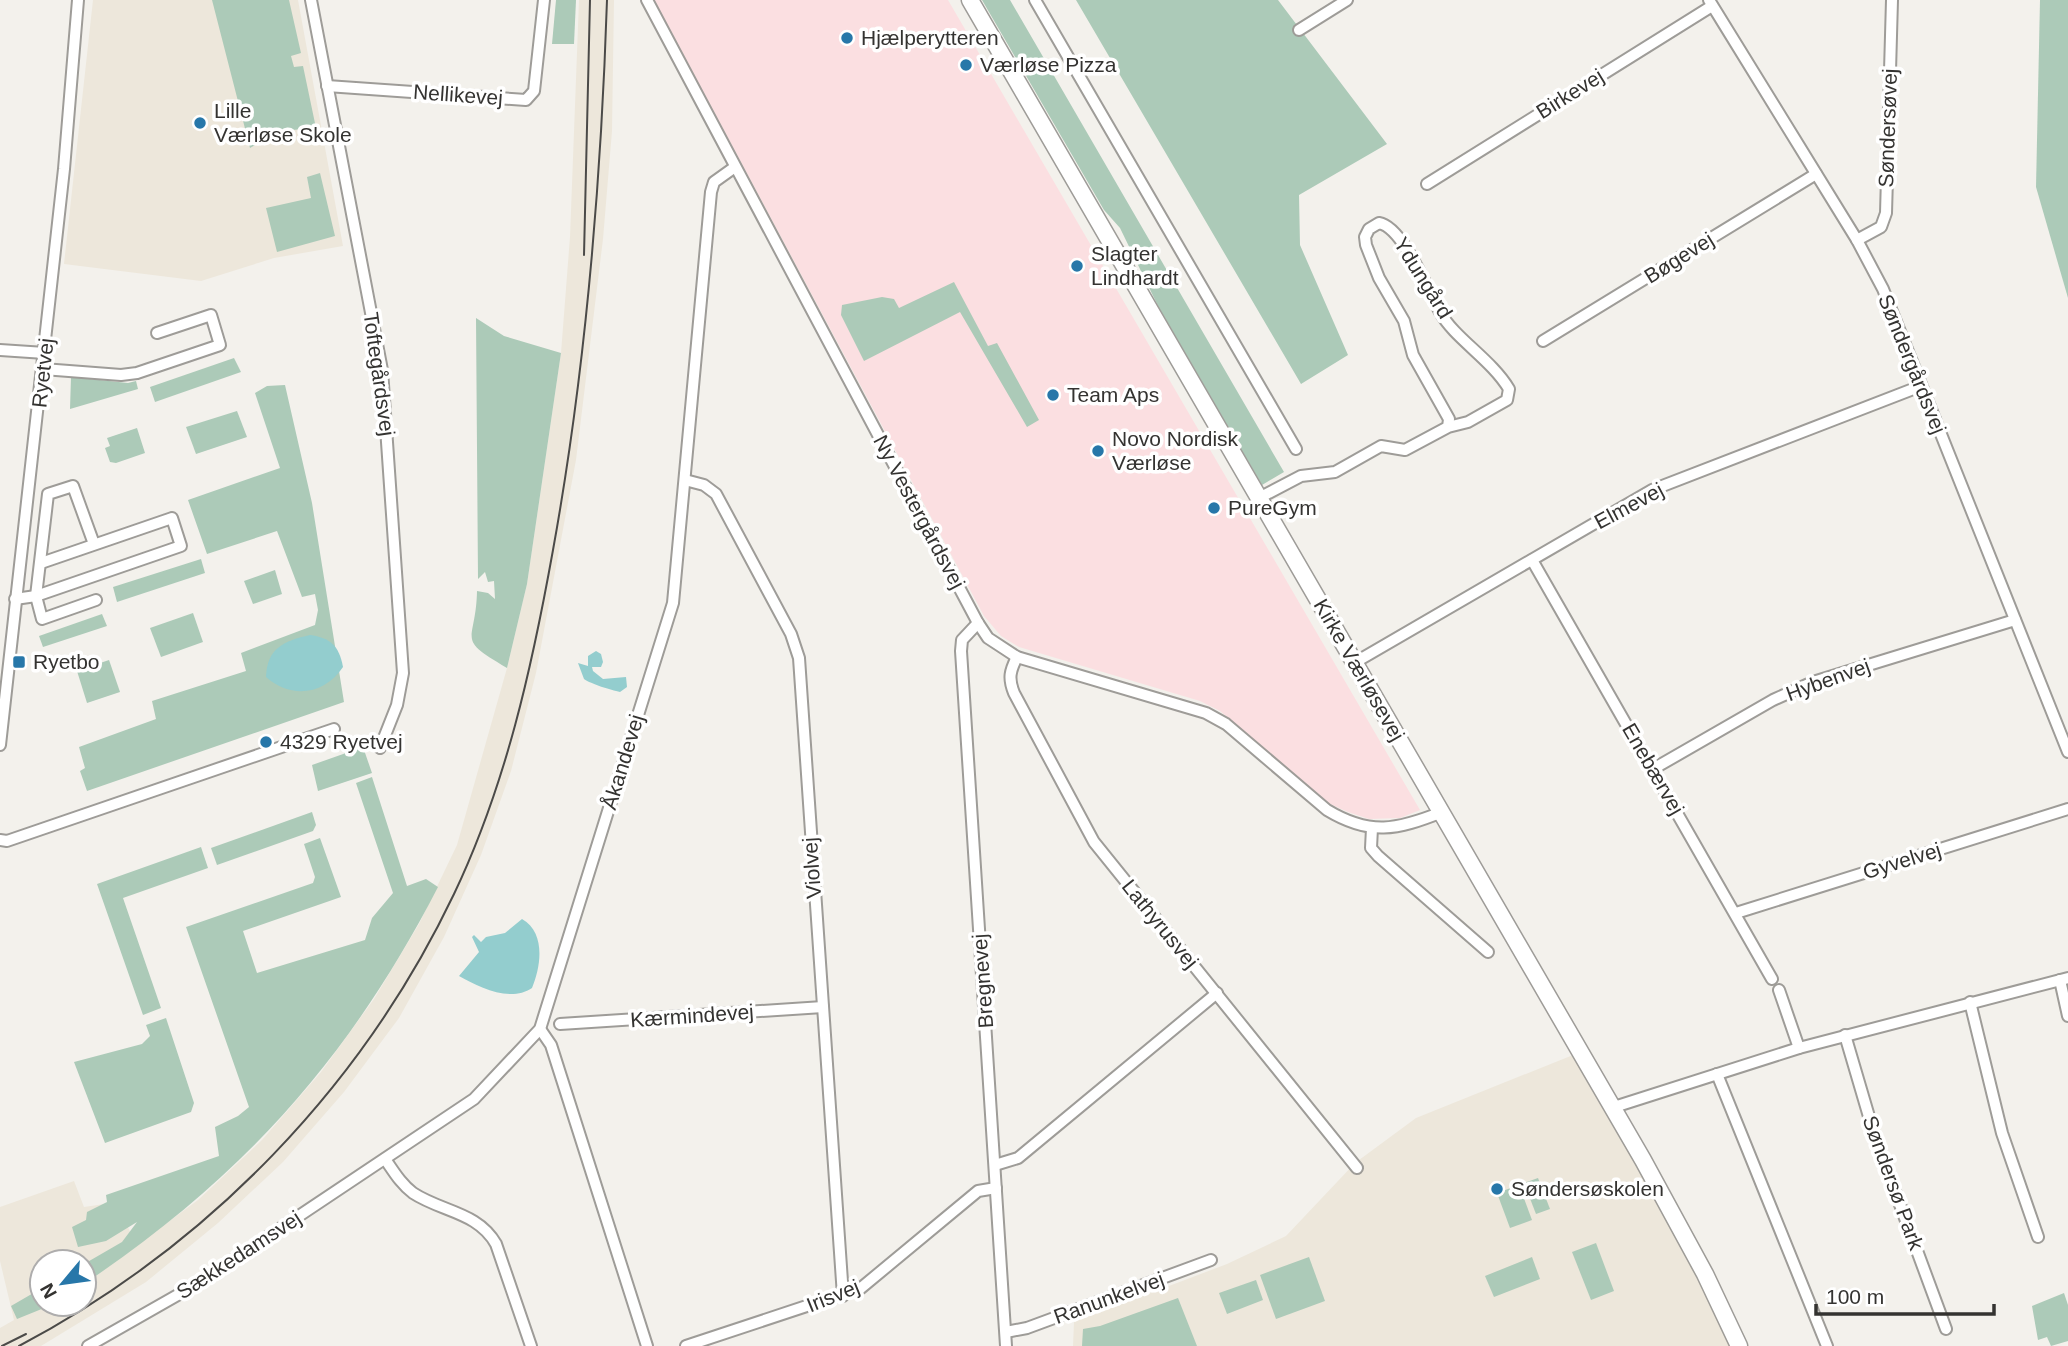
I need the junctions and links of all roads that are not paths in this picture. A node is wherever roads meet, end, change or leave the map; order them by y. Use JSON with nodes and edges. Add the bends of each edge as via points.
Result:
{"nodes":[{"id":1,"x":78,"y":0,"type":"edge"},
{"id":2,"x":311,"y":0,"type":"edge"},
{"id":3,"x":544,"y":0,"type":"edge"},
{"id":4,"x":647,"y":0,"type":"edge"},
{"id":5,"x":970,"y":0,"type":"edge"},
{"id":6,"x":1035,"y":0,"type":"edge"},
{"id":7,"x":1347,"y":0,"type":"edge"},
{"id":8,"x":1892,"y":0,"type":"edge"},
{"id":9,"x":1711,"y":3,"type":"edge"},
{"id":10,"x":1299,"y":30,"type":"dead end"},
{"id":11,"x":327,"y":86,"type":"junction"},
{"id":12,"x":735,"y":167,"type":"junction"},
{"id":13,"x":1816,"y":174,"type":"junction"},
{"id":14,"x":1427,"y":184,"type":"dead end"},
{"id":15,"x":1857,"y":240,"type":"junction"},
{"id":16,"x":157,"y":333,"type":"dead end"},
{"id":17,"x":1543,"y":341,"type":"dead end"},
{"id":18,"x":0,"y":350,"type":"edge"},
{"id":19,"x":45,"y":353,"type":"junction"},
{"id":20,"x":43,"y":369,"type":"junction"},
{"id":21,"x":1921,"y":386,"type":"junction"},
{"id":22,"x":1448,"y":427,"type":"junction"},
{"id":23,"x":1296,"y":449,"type":"dead end"},
{"id":24,"x":685,"y":480,"type":"junction"},
{"id":25,"x":1259,"y":498,"type":"junction"},
{"id":26,"x":94,"y":544,"type":"junction"},
{"id":27,"x":1532,"y":560,"type":"junction"},
{"id":28,"x":40,"y":562,"type":"junction"},
{"id":29,"x":36,"y":596,"type":"junction"},
{"id":30,"x":15,"y":599,"type":"junction"},
{"id":31,"x":96,"y":600,"type":"dead end"},
{"id":32,"x":2015,"y":620,"type":"junction"},
{"id":33,"x":978,"y":623,"type":"junction"},
{"id":34,"x":1017,"y":657,"type":"junction"},
{"id":35,"x":1354,"y":663,"type":"junction"},
{"id":36,"x":334,"y":729,"type":"dead end"},
{"id":37,"x":0,"y":745,"type":"edge"},
{"id":38,"x":380,"y":748,"type":"dead end"},
{"id":39,"x":2068,"y":752,"type":"edge"},
{"id":40,"x":1653,"y":769,"type":"junction"},
{"id":41,"x":2068,"y":809,"type":"edge"},
{"id":42,"x":1442,"y":812,"type":"junction"},
{"id":43,"x":1372,"y":828,"type":"junction"},
{"id":44,"x":0,"y":840,"type":"edge"},
{"id":45,"x":1736,"y":913,"type":"junction"},
{"id":46,"x":1488,"y":951,"type":"dead end"},
{"id":47,"x":1772,"y":979,"type":"dead end"},
{"id":48,"x":2064,"y":979,"type":"edge"},
{"id":49,"x":1779,"y":990,"type":"dead end"},
{"id":50,"x":1217,"y":993,"type":"junction"},
{"id":51,"x":1970,"y":1002,"type":"junction"},
{"id":52,"x":823,"y":1007,"type":"junction"},
{"id":53,"x":2068,"y":1016,"type":"edge"},
{"id":54,"x":560,"y":1024,"type":"dead end"},
{"id":55,"x":540,"y":1029,"type":"junction"},
{"id":56,"x":1845,"y":1035,"type":"junction"},
{"id":57,"x":1799,"y":1048,"type":"junction"},
{"id":58,"x":1717,"y":1074,"type":"junction"},
{"id":59,"x":1611,"y":1108,"type":"junction"},
{"id":60,"x":386,"y":1159,"type":"junction"},
{"id":61,"x":995,"y":1166,"type":"junction"},
{"id":62,"x":1357,"y":1168,"type":"dead end"},
{"id":63,"x":996,"y":1188,"type":"junction"},
{"id":64,"x":2038,"y":1237,"type":"dead end"},
{"id":65,"x":1211,"y":1260,"type":"dead end"},
{"id":66,"x":843,"y":1296,"type":"junction"},
{"id":67,"x":1946,"y":1329,"type":"dead end"},
{"id":68,"x":1006,"y":1332,"type":"junction"},
{"id":69,"x":88,"y":1346,"type":"edge"},
{"id":70,"x":531,"y":1346,"type":"edge"},
{"id":71,"x":647,"y":1346,"type":"edge"},
{"id":72,"x":686,"y":1346,"type":"edge"},
{"id":73,"x":1006,"y":1346,"type":"edge"},
{"id":74,"x":1739,"y":1346,"type":"edge"},
{"id":75,"x":1827,"y":1346,"type":"edge"}],
"edges":[{"from":1,"to":19,"type":"street","name":"Ryetvej"},
{"from":2,"to":11,"type":"street","name":"Toftegårdsvej"},
{"from":3,"to":11,"type":"street","name":"Nellikevej","via":[[534,91],[526,100]]},
{"from":4,"to":12,"type":"street","name":"Ny Vestergårdsvej"},
{"from":5,"to":25,"type":"street","name":"Kirke Værløsevej"},
{"from":6,"to":23,"type":"street"},
{"from":7,"to":10,"type":"street"},
{"from":8,"to":15,"type":"street","name":"Søndersøvej","via":[[1886,213],[1881,227]]},
{"from":9,"to":13,"type":"street","name":"Søndergårdsvej"},
{"from":9,"to":14,"type":"street","name":"Birkevej"},
{"from":11,"to":38,"type":"street","name":"Toftegårdsvej","via":[[385,394],[403,673],[397,705]]},
{"from":12,"to":24,"type":"street","name":"Åkandevej","via":[[714,182],[711,192]]},
{"from":12,"to":33,"type":"street","name":"Ny Vestergårdsvej"},
{"from":13,"to":15,"type":"street","name":"Søndergårdsvej"},
{"from":13,"to":17,"type":"street","name":"Bøgevej"},
{"from":15,"to":21,"type":"street","name":"Søndergårdsvej","via":[[1883,289]]},
{"from":16,"to":20,"type":"street","via":[[211,315],[220,345],[129,374]]},
{"from":18,"to":19,"type":"street"},
{"from":19,"to":20,"type":"street","name":"Ryetvej"},
{"from":20,"to":30,"type":"street","name":"Ryetvej"},
{"from":21,"to":27,"type":"street","name":"Elmevej","via":[[1653,490]]},
{"from":21,"to":32,"type":"street","name":"Søndergårdsvej"},
{"from":22,"to":22,"type":"street","name":"Ydungård","via":[[1461,425],[1507,400],[1509,389],[1500,373],[1442,316],[1401,239],[1380,223],[1369,229],[1366,245],[1404,321],[1413,355],[1449,419]]},
{"from":22,"to":25,"type":"street","name":"Ydungård","via":[[1405,450],[1381,446],[1335,472],[1301,476]]},
{"from":24,"to":52,"type":"street","name":"Violvej","via":[[716,494],[791,634],[799,658]]},
{"from":24,"to":55,"type":"street","name":"Åkandevej","via":[[673,603]]},
{"from":25,"to":35,"type":"street","name":"Kirke Værløsevej"},
{"from":26,"to":28,"type":"street"},
{"from":26,"to":28,"type":"street","via":[[73,486],[48,494]]},
{"from":26,"to":29,"type":"street","via":[[172,518],[181,547]]},
{"from":27,"to":35,"type":"street","name":"Elmevej"},
{"from":27,"to":40,"type":"street","name":"Enebærvej"},
{"from":28,"to":29,"type":"street"},
{"from":29,"to":30,"type":"street"},
{"from":29,"to":31,"type":"street","via":[[43,619]]},
{"from":30,"to":37,"type":"street","name":"Ryetvej"},
{"from":32,"to":39,"type":"street","name":"Søndergårdsvej"},
{"from":32,"to":40,"type":"street","name":"Hybenvej","via":[[1813,682]]},
{"from":33,"to":34,"type":"street","name":"Ny Vestergårdsvej","via":[[988,638]]},
{"from":33,"to":61,"type":"street","name":"Bregnevej","via":[[962,640],[961,651]]},
{"from":34,"to":43,"type":"street","name":"Ny Vestergårdsvej","via":[[1206,713],[1226,724],[1327,810],[1345,821]]},
{"from":34,"to":50,"type":"street","name":"Lathyrusvej","via":[[1009,681],[1094,842]]},
{"from":35,"to":42,"type":"street","name":"Kirke Værløsevej"},
{"from":36,"to":44,"type":"street"},
{"from":40,"to":45,"type":"street","name":"Enebærvej"},
{"from":41,"to":45,"type":"street","name":"Gyvelvej"},
{"from":42,"to":43,"type":"street","name":"Ny Vestergårdsvej","via":[[1402,826]]},
{"from":42,"to":59,"type":"street","name":"Kirke Værløsevej"},
{"from":43,"to":46,"type":"street","via":[[1371,848],[1378,856]]},
{"from":45,"to":47,"type":"street","name":"Enebærvej"},
{"from":48,"to":51,"type":"street"},
{"from":48,"to":53,"type":"street"},
{"from":49,"to":57,"type":"street"},
{"from":50,"to":61,"type":"street","via":[[1017,1158]]},
{"from":50,"to":62,"type":"street","name":"Lathyrusvej"},
{"from":51,"to":56,"type":"street"},
{"from":51,"to":64,"type":"street","via":[[2002,1133]]},
{"from":52,"to":54,"type":"street","name":"Kærmindevej"},
{"from":52,"to":66,"type":"street","name":"Violvej"},
{"from":55,"to":60,"type":"street","name":"Sækkedamsvej","via":[[474,1099]]},
{"from":55,"to":71,"type":"street","via":[[551,1045]]},
{"from":56,"to":57,"type":"street"},
{"from":56,"to":67,"type":"street","name":"Søndersø Park","via":[[1875,1137]]},
{"from":57,"to":58,"type":"street"},
{"from":58,"to":59,"type":"street"},
{"from":58,"to":75,"type":"street"},
{"from":59,"to":74,"type":"street","name":"Kirke Værløsevej","via":[[1705,1274]]},
{"from":60,"to":69,"type":"street","name":"Sækkedamsvej","via":[[167,1303]]},
{"from":60,"to":70,"type":"street","via":[[402,1184],[416,1195],[489,1231]]},
{"from":61,"to":63,"type":"street","name":"Bregnevej"},
{"from":63,"to":66,"type":"street","name":"Irisvej","via":[[978,1191],[861,1288]]},
{"from":63,"to":68,"type":"street","name":"Bregnevej"},
{"from":65,"to":68,"type":"street","name":"Ranunkelvej"},
{"from":66,"to":72,"type":"street","name":"Irisvej"},
{"from":68,"to":73,"type":"street","name":"Bregnevej"}]}
